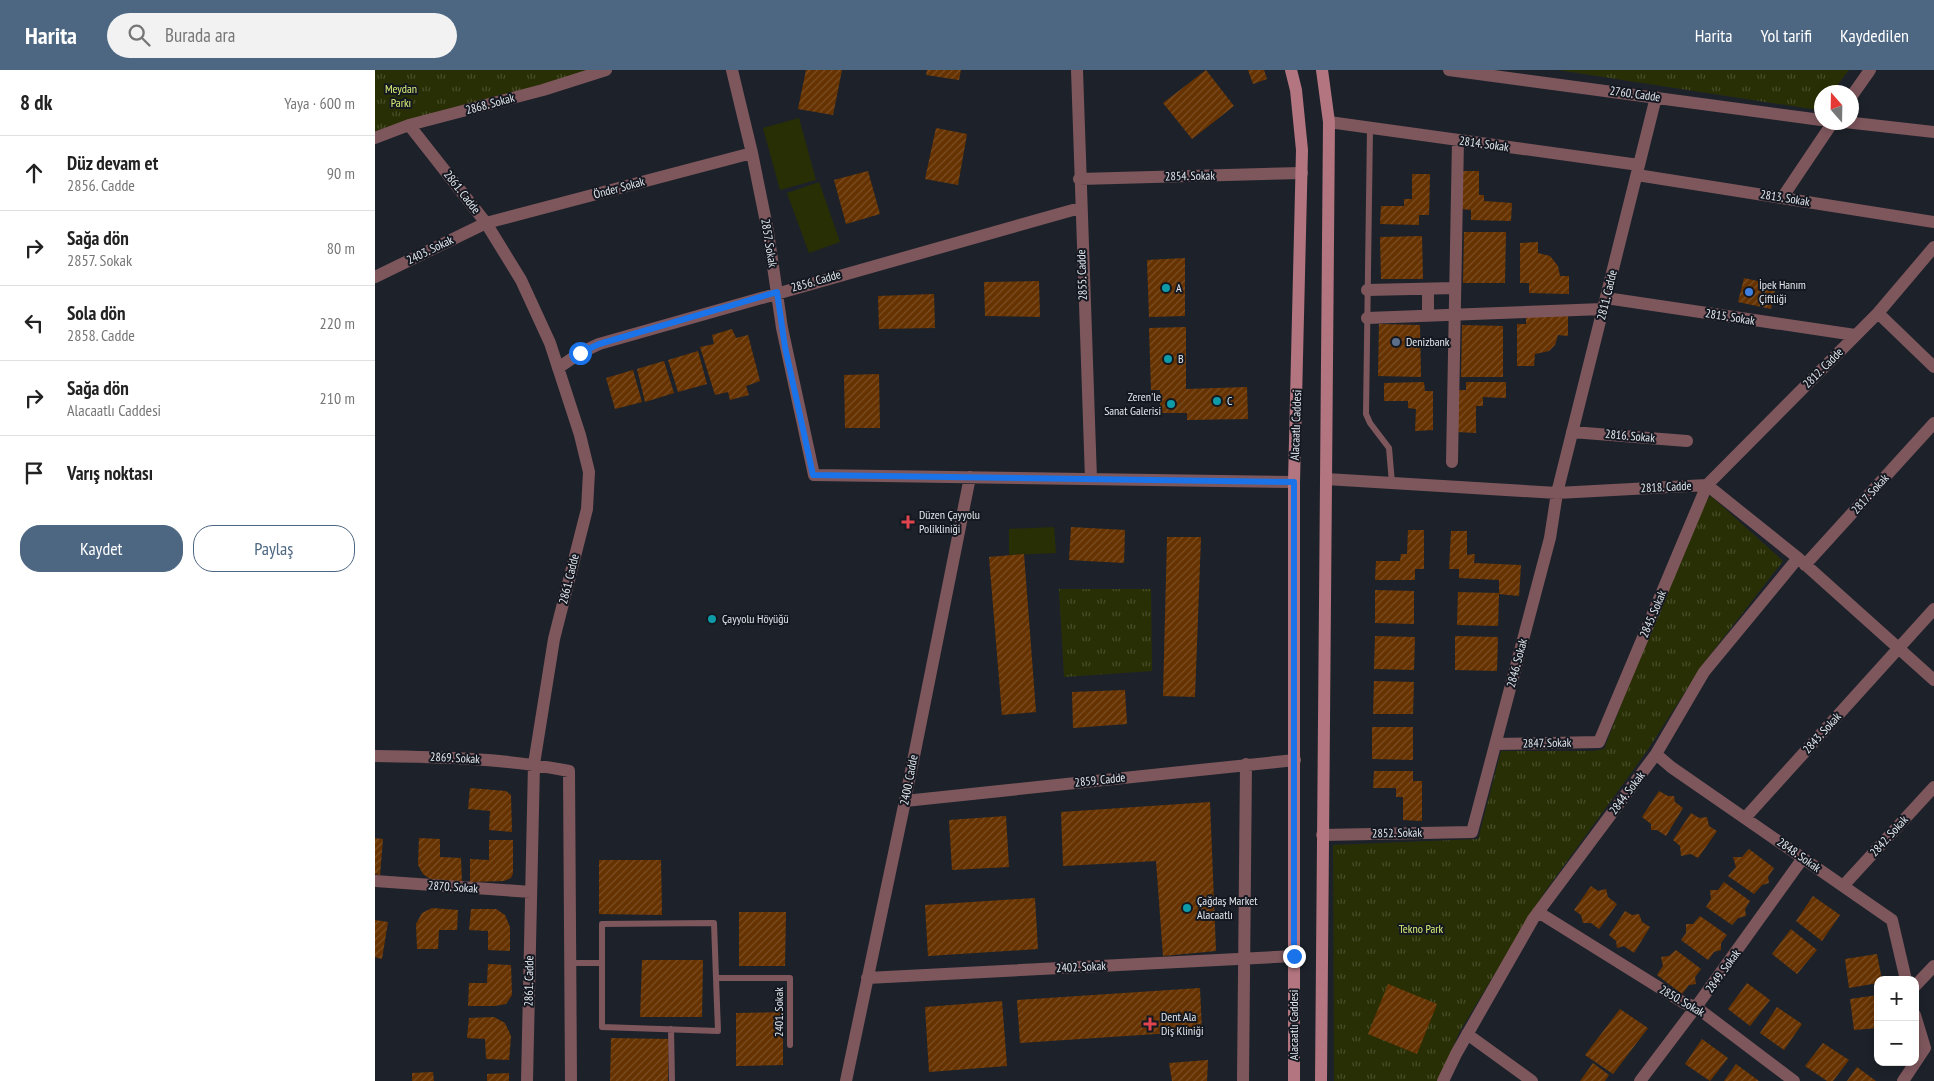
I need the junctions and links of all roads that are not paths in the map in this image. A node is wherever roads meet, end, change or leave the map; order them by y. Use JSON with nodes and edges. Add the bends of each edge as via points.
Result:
{"nodes":[{"id":1,"x":606,"y":70,"type":"edge"},
{"id":2,"x":732,"y":70,"type":"edge"},
{"id":3,"x":1077,"y":70,"type":"edge"},
{"id":4,"x":1291,"y":70,"type":"edge"},
{"id":5,"x":1322,"y":70,"type":"edge"},
{"id":6,"x":1455,"y":70,"type":"edge"},
{"id":7,"x":1871,"y":70,"type":"edge"},
{"id":8,"x":1859,"y":86,"type":"edge"},
{"id":9,"x":1656,"y":97,"type":"junction"},
{"id":10,"x":1814,"y":119,"type":"edge"},
{"id":11,"x":1329,"y":122,"type":"junction"},
{"id":12,"x":1859,"y":124,"type":"edge"},
{"id":13,"x":409,"y":125,"type":"junction"},
{"id":14,"x":1370,"y":128,"type":"junction"},
{"id":15,"x":1828,"y":130,"type":"edge"},
{"id":16,"x":1934,"y":132,"type":"edge"},
{"id":17,"x":375,"y":138,"type":"edge"},
{"id":18,"x":1458,"y":140,"type":"junction"},
{"id":19,"x":752,"y":153,"type":"junction"},
{"id":20,"x":1638,"y":170,"type":"junction"},
{"id":21,"x":1302,"y":173,"type":"junction"},
{"id":22,"x":1079,"y":179,"type":"junction"},
{"id":23,"x":1782,"y":198,"type":"junction"},
{"id":24,"x":1080,"y":208,"type":"junction"},
{"id":25,"x":1934,"y":222,"type":"edge"},
{"id":26,"x":486,"y":223,"type":"junction"},
{"id":27,"x":1934,"y":246,"type":"edge"},
{"id":28,"x":375,"y":277,"type":"edge"},
{"id":29,"x":1455,"y":288,"type":"junction"},
{"id":30,"x":1427,"y":289,"type":"junction"},
{"id":31,"x":1367,"y":290,"type":"junction"},
{"id":32,"x":777,"y":292,"type":"junction"},
{"id":33,"x":1605,"y":304,"type":"junction"},
{"id":34,"x":1878,"y":313,"type":"junction"},
{"id":35,"x":1455,"y":315,"type":"junction"},
{"id":36,"x":1428,"y":316,"type":"junction"},
{"id":37,"x":1367,"y":318,"type":"junction"},
{"id":38,"x":1855,"y":336,"type":"junction"},
{"id":39,"x":1934,"y":367,"type":"edge"},
{"id":40,"x":558,"y":368,"type":"junction"},
{"id":41,"x":1934,"y":423,"type":"edge"},
{"id":42,"x":1573,"y":432,"type":"junction"},
{"id":43,"x":1687,"y":441,"type":"dead end"},
{"id":44,"x":1452,"y":462,"type":"dead end"},
{"id":45,"x":970,"y":477,"type":"junction"},
{"id":46,"x":1091,"y":479,"type":"junction"},
{"id":47,"x":1326,"y":479,"type":"junction"},
{"id":48,"x":1294,"y":482,"type":"junction"},
{"id":49,"x":1392,"y":483,"type":"junction"},
{"id":50,"x":1707,"y":485,"type":"junction"},
{"id":51,"x":1557,"y":493,"type":"junction"},
{"id":52,"x":1801,"y":562,"type":"junction"},
{"id":53,"x":1934,"y":609,"type":"edge"},
{"id":54,"x":1898,"y":648,"type":"junction"},
{"id":55,"x":1934,"y":680,"type":"edge"},
{"id":56,"x":1599,"y":742,"type":"joint"},
{"id":57,"x":1496,"y":744,"type":"junction"},
{"id":58,"x":1656,"y":754,"type":"junction"},
{"id":59,"x":375,"y":756,"type":"edge"},
{"id":60,"x":1295,"y":760,"type":"junction"},
{"id":61,"x":535,"y":764,"type":"junction"},
{"id":62,"x":1245,"y":764,"type":"junction"},
{"id":63,"x":1934,"y":787,"type":"edge"},
{"id":64,"x":905,"y":800,"type":"junction"},
{"id":65,"x":1745,"y":818,"type":"junction"},
{"id":66,"x":1472,"y":832,"type":"joint"},
{"id":67,"x":1322,"y":835,"type":"junction"},
{"id":68,"x":1803,"y":858,"type":"junction"},
{"id":69,"x":375,"y":881,"type":"edge"},
{"id":70,"x":1843,"y":886,"type":"junction"},
{"id":71,"x":531,"y":892,"type":"junction"},
{"id":72,"x":1538,"y":912,"type":"junction"},
{"id":73,"x":1294,"y":956,"type":"junction"},
{"id":74,"x":1245,"y":958,"type":"junction"},
{"id":75,"x":570,"y":963,"type":"junction"},
{"id":76,"x":602,"y":963,"type":"junction"},
{"id":77,"x":1934,"y":966,"type":"edge"},
{"id":78,"x":1905,"y":976,"type":"edge"},
{"id":79,"x":716,"y":978,"type":"junction"},
{"id":80,"x":867,"y":978,"type":"junction"},
{"id":81,"x":1919,"y":982,"type":"edge"},
{"id":82,"x":1696,"y":1007,"type":"junction"},
{"id":83,"x":1918,"y":1021,"type":"edge"},
{"id":84,"x":671,"y":1029,"type":"junction"},
{"id":85,"x":1467,"y":1034,"type":"junction"},
{"id":86,"x":790,"y":1045,"type":"dead end"},
{"id":87,"x":1930,"y":1052,"type":"edge"},
{"id":88,"x":527,"y":1081,"type":"edge"},
{"id":89,"x":571,"y":1081,"type":"edge"},
{"id":90,"x":672,"y":1081,"type":"edge"},
{"id":91,"x":845,"y":1081,"type":"edge"},
{"id":92,"x":1243,"y":1081,"type":"edge"},
{"id":93,"x":1294,"y":1081,"type":"edge"},
{"id":94,"x":1321,"y":1081,"type":"edge"},
{"id":95,"x":1443,"y":1081,"type":"edge"},
{"id":96,"x":1532,"y":1081,"type":"edge"},
{"id":97,"x":1640,"y":1081,"type":"edge"},
{"id":98,"x":1794,"y":1081,"type":"edge"},
{"id":99,"x":1903,"y":1081,"type":"edge"}],
"edges":[{"from":1,"to":13,"type":"street","name":"2868. Sokak"},
{"from":2,"to":19,"type":"street","name":"2857. Sokak"},
{"from":3,"to":22,"type":"street","name":"2855. Cadde"},
{"from":4,"to":21,"type":"main road","name":"Alacaatlı Caddesi","via":[[1296,90]]},
{"from":5,"to":11,"type":"main road"},
{"from":6,"to":9,"type":"street","name":"2760. Cadde"},
{"from":7,"to":8,"type":"street"},
{"from":9,"to":10,"type":"street","name":"2760. Cadde"},
{"from":9,"to":20,"type":"street","name":"2811. Cadde"},
{"from":11,"to":14,"type":"street","name":"2814. Sokak"},
{"from":11,"to":47,"type":"main road"},
{"from":12,"to":16,"type":"street"},
{"from":13,"to":17,"type":"street","name":"2868. Sokak"},
{"from":13,"to":26,"type":"street","name":"2861. Cadde"},
{"from":14,"to":18,"type":"street","name":"2814. Sokak"},
{"from":14,"to":31,"type":"lane"},
{"from":15,"to":23,"type":"street"},
{"from":18,"to":20,"type":"street","name":"2814. Sokak"},
{"from":18,"to":29,"type":"street"},
{"from":19,"to":26,"type":"street","name":"Önder Sokak"},
{"from":19,"to":32,"type":"street","name":"2857. Sokak"},
{"from":20,"to":23,"type":"street","name":"2813. Sokak"},
{"from":20,"to":33,"type":"street","name":"2811. Cadde"},
{"from":21,"to":22,"type":"street","name":"2854. Sokak"},
{"from":21,"to":48,"type":"main road","name":"Alacaatlı Caddesi"},
{"from":22,"to":24,"type":"street","name":"2855. Cadde"},
{"from":23,"to":25,"type":"street","name":"2813. Sokak"},
{"from":24,"to":32,"type":"street","name":"2856. Cadde"},
{"from":24,"to":46,"type":"street","name":"2855. Cadde"},
{"from":26,"to":28,"type":"street","name":"2403. Sokak"},
{"from":26,"to":40,"type":"street","name":"2861. Cadde","via":[[521,280]]},
{"from":27,"to":34,"type":"street","name":"2812. Cadde"},
{"from":29,"to":30,"type":"street"},
{"from":29,"to":35,"type":"street"},
{"from":30,"to":31,"type":"street"},
{"from":30,"to":36,"type":"street"},
{"from":31,"to":37,"type":"lane"},
{"from":32,"to":40,"type":"street","name":"2856. Cadde","via":[[599,344]]},
{"from":32,"to":45,"type":"street","name":"2857. Sokak","via":[[785,347],[813,475]]},
{"from":33,"to":35,"type":"street","name":"2815. Sokak"},
{"from":33,"to":38,"type":"street","name":"2815. Sokak"},
{"from":33,"to":42,"type":"street","name":"2811. Cadde"},
{"from":34,"to":38,"type":"street","name":"2812. Cadde"},
{"from":34,"to":39,"type":"street"},
{"from":35,"to":36,"type":"street","name":"2815. Sokak"},
{"from":35,"to":44,"type":"street"},
{"from":36,"to":37,"type":"street","name":"2815. Sokak"},
{"from":37,"to":49,"type":"lane","via":[[1367,414],[1389,448]]},
{"from":38,"to":50,"type":"street","name":"2812. Cadde"},
{"from":40,"to":61,"type":"street","name":"2861. Cadde","via":[[589,472],[587,509],[554,639]]},
{"from":41,"to":52,"type":"street","name":"2817. Sokak"},
{"from":42,"to":43,"type":"street","name":"2816. Sokak"},
{"from":42,"to":51,"type":"street","name":"2811. Cadde"},
{"from":45,"to":46,"type":"street"},
{"from":45,"to":64,"type":"street","name":"2400. Cadde"},
{"from":46,"to":48,"type":"street"},
{"from":47,"to":49,"type":"street","name":"2818. Cadde"},
{"from":47,"to":67,"type":"main road"},
{"from":48,"to":60,"type":"main road","name":"Alacaatlı Caddesi"},
{"from":49,"to":51,"type":"street","name":"2818. Cadde"},
{"from":50,"to":51,"type":"street","name":"2818. Cadde"},
{"from":50,"to":52,"type":"street","name":"2818. Cadde"},
{"from":50,"to":56,"type":"street","name":"2845. Sokak"},
{"from":51,"to":57,"type":"street","name":"2846. Sokak","via":[[1550,538]]},
{"from":52,"to":54,"type":"street","name":"2818. Cadde"},
{"from":52,"to":58,"type":"street","name":"2844. Sokak","via":[[1705,672]]},
{"from":53,"to":54,"type":"street","name":"2843. Sokak"},
{"from":54,"to":55,"type":"street","name":"2818. Cadde"},
{"from":54,"to":65,"type":"street","name":"2843. Sokak"},
{"from":56,"to":57,"type":"street","name":"2847. Sokak"},
{"from":57,"to":66,"type":"street","name":"2846. Sokak"},
{"from":58,"to":65,"type":"street","name":"2848. Sokak"},
{"from":58,"to":72,"type":"street","name":"2844. Sokak"},
{"from":59,"to":61,"type":"street","name":"2869. Sokak"},
{"from":60,"to":62,"type":"street","name":"2859. Cadde"},
{"from":60,"to":73,"type":"main road","name":"Alacaatlı Caddesi"},
{"from":61,"to":71,"type":"street","name":"2861. Cadde"},
{"from":61,"to":75,"type":"street","name":"2869. Sokak","via":[[569,772]]},
{"from":62,"to":64,"type":"street","name":"2859. Cadde"},
{"from":62,"to":74,"type":"street"},
{"from":63,"to":70,"type":"street","name":"2842. Sokak"},
{"from":64,"to":80,"type":"street","name":"2400. Cadde"},
{"from":65,"to":68,"type":"street","name":"2848. Sokak"},
{"from":66,"to":67,"type":"street","name":"2852. Sokak"},
{"from":67,"to":94,"type":"main road"},
{"from":68,"to":70,"type":"street","name":"2848. Sokak"},
{"from":68,"to":82,"type":"street","name":"2849. Sokak"},
{"from":69,"to":71,"type":"street","name":"2870. Sokak"},
{"from":70,"to":78,"type":"street","name":"2848. Sokak","via":[[1892,920]]},
{"from":71,"to":88,"type":"street","name":"2861. Cadde"},
{"from":72,"to":82,"type":"street","name":"2850. Sokak","via":[[1684,1004]]},
{"from":72,"to":85,"type":"street","name":"2844. Sokak"},
{"from":73,"to":74,"type":"street","name":"2402. Sokak"},
{"from":73,"to":93,"type":"main road","name":"Alacaatlı Caddesi"},
{"from":74,"to":80,"type":"street","name":"2402. Sokak"},
{"from":74,"to":92,"type":"street"},
{"from":75,"to":76,"type":"lane"},
{"from":75,"to":89,"type":"street"},
{"from":76,"to":79,"type":"lane","via":[[602,924],[713,923]]},
{"from":76,"to":84,"type":"lane","via":[[602,1027]]},
{"from":77,"to":81,"type":"street"},
{"from":79,"to":84,"type":"lane","via":[[717,1031]]},
{"from":79,"to":86,"type":"lane","name":"2401. Sokak","via":[[790,978]]},
{"from":80,"to":91,"type":"street","name":"2400. Cadde"},
{"from":82,"to":97,"type":"street","name":"2849. Sokak"},
{"from":82,"to":98,"type":"street","name":"2850. Sokak"},
{"from":83,"to":87,"type":"street"},
{"from":84,"to":90,"type":"lane"},
{"from":85,"to":95,"type":"street"},
{"from":85,"to":96,"type":"street"},
{"from":87,"to":99,"type":"street"}]}
